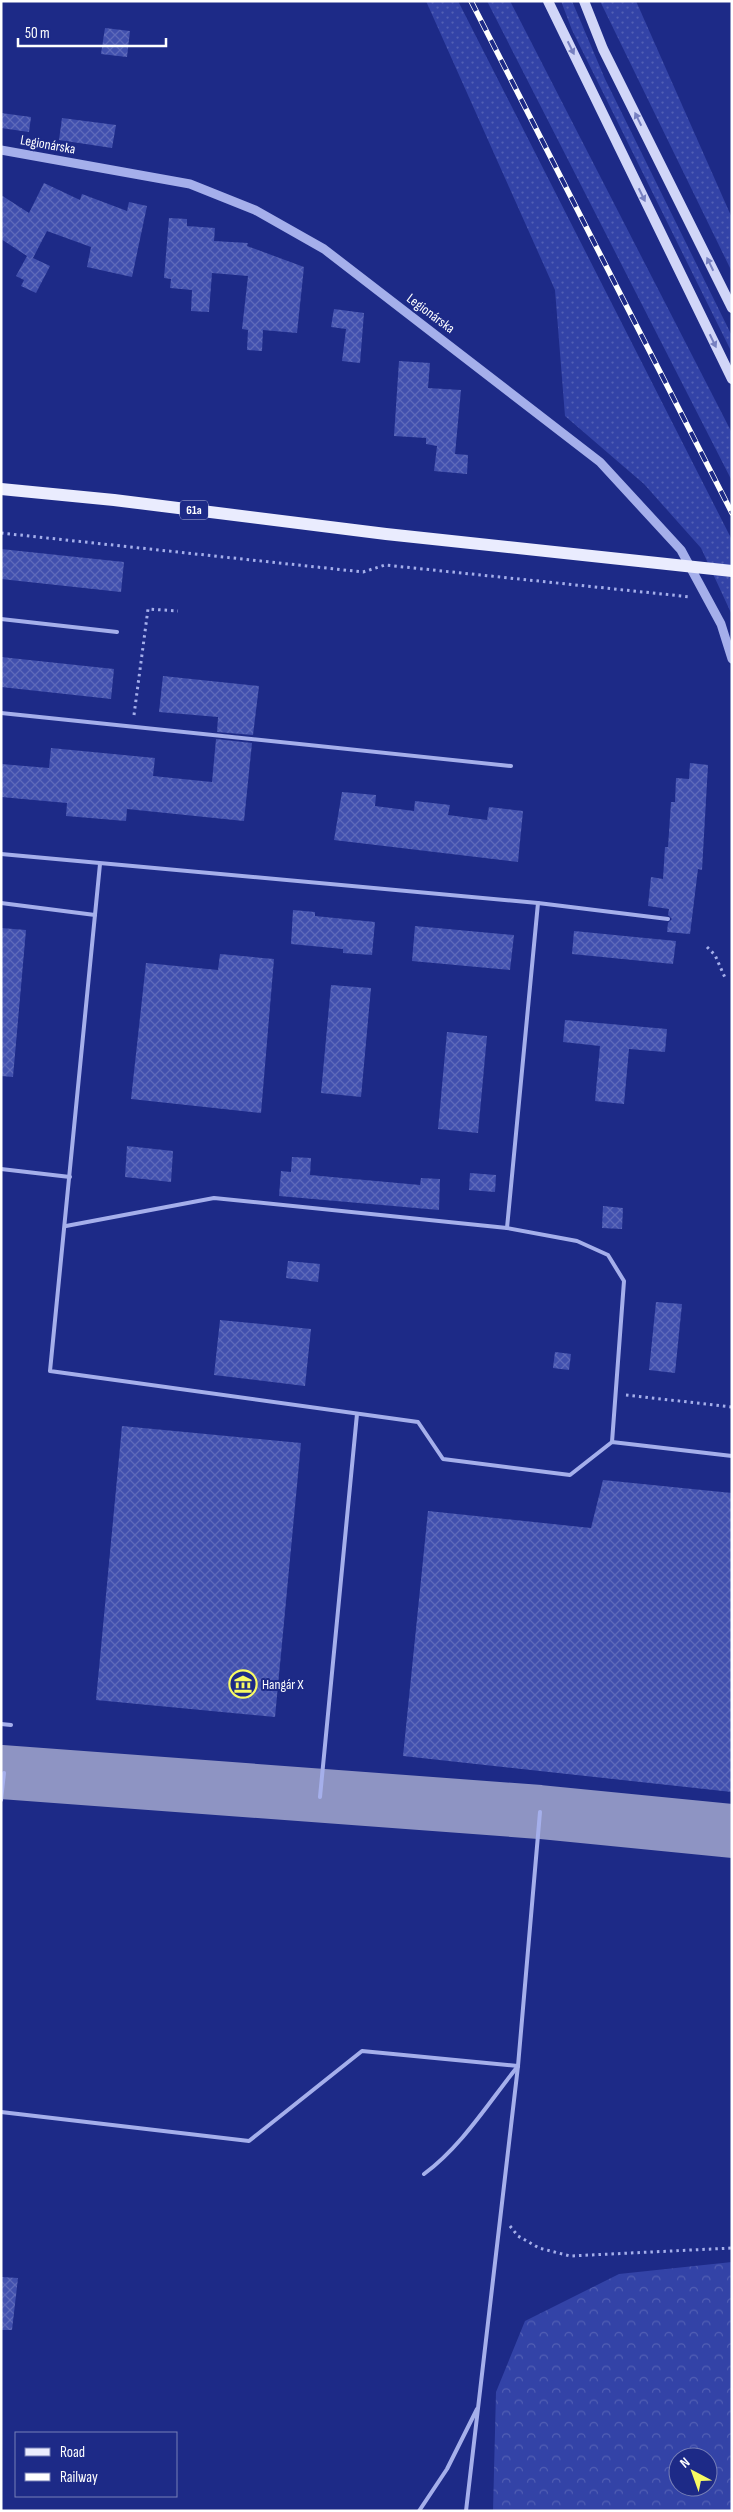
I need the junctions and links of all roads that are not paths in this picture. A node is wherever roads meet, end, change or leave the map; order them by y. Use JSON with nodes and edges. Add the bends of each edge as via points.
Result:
{"nodes":[{"id":1,"x":584,"y":1,"type":"edge"},
{"id":2,"x":549,"y":2,"type":"edge"},
{"id":3,"x":1,"y":150,"type":"edge"},
{"id":4,"x":732,"y":308,"type":"edge"},
{"id":5,"x":732,"y":379,"type":"edge"},
{"id":6,"x":1,"y":489,"type":"edge"},
{"id":7,"x":732,"y":571,"type":"edge"},
{"id":8,"x":1,"y":620,"type":"edge"},
{"id":9,"x":117,"y":632,"type":"dead end"},
{"id":10,"x":732,"y":658,"type":"edge"},
{"id":11,"x":1,"y":713,"type":"edge"},
{"id":12,"x":511,"y":766,"type":"dead end"},
{"id":13,"x":1,"y":854,"type":"edge"},
{"id":14,"x":100,"y":864,"type":"junction"},
{"id":15,"x":1,"y":903,"type":"edge"},
{"id":16,"x":538,"y":903,"type":"junction"},
{"id":17,"x":95,"y":915,"type":"junction"},
{"id":18,"x":668,"y":919,"type":"dead end"},
{"id":19,"x":1,"y":1169,"type":"edge"},
{"id":20,"x":70,"y":1177,"type":"junction"},
{"id":21,"x":66,"y":1226,"type":"junction"},
{"id":22,"x":507,"y":1228,"type":"junction"},
{"id":23,"x":358,"y":1414,"type":"junction"},
{"id":24,"x":612,"y":1442,"type":"junction"},
{"id":25,"x":732,"y":1456,"type":"edge"},
{"id":26,"x":1,"y":1724,"type":"edge"},
{"id":27,"x":11,"y":1726,"type":"dead end"},
{"id":28,"x":4,"y":1773,"type":"dead end"},
{"id":29,"x":320,"y":1797,"type":"dead end"},
{"id":30,"x":1,"y":1800,"type":"edge"},
{"id":31,"x":540,"y":1812,"type":"dead end"},
{"id":32,"x":518,"y":2066,"type":"junction"},
{"id":33,"x":1,"y":2112,"type":"edge"},
{"id":34,"x":424,"y":2174,"type":"dead end"},
{"id":35,"x":478,"y":2405,"type":"junction"},
{"id":36,"x":419,"y":2511,"type":"edge"},
{"id":37,"x":466,"y":2511,"type":"edge"}],
"edges":[{"from":4,"to":1,"type":"main road","one_way":true,"via":[[603,49]]},
{"from":2,"to":5,"type":"main road","one_way":true},
{"from":3,"to":10,"type":"street","name":"Legionárska","via":[[190,184],[255,210],[324,249],[600,462],[681,550],[710,599]]},
{"from":6,"to":7,"type":"main road","number":"61a"},
{"from":8,"to":9,"type":"lane"},
{"from":11,"to":12,"type":"lane"},
{"from":13,"to":14,"type":"lane"},
{"from":14,"to":16,"type":"lane"},
{"from":14,"to":17,"type":"lane"},
{"from":15,"to":17,"type":"lane"},
{"from":16,"to":18,"type":"lane"},
{"from":16,"to":22,"type":"lane"},
{"from":17,"to":20,"type":"lane"},
{"from":19,"to":20,"type":"lane"},
{"from":20,"to":21,"type":"lane"},
{"from":21,"to":22,"type":"lane","via":[[214,1198]]},
{"from":21,"to":23,"type":"lane","via":[[50,1372]]},
{"from":22,"to":24,"type":"lane","via":[[577,1241],[608,1255],[624,1281]]},
{"from":23,"to":24,"type":"lane","via":[[418,1422],[443,1459],[570,1475]]},
{"from":23,"to":29,"type":"lane"},
{"from":24,"to":25,"type":"lane"},
{"from":26,"to":27,"type":"lane"},
{"from":28,"to":30,"type":"lane"},
{"from":31,"to":32,"type":"lane"},
{"from":32,"to":33,"type":"lane","via":[[362,2051],[249,2141]]},
{"from":32,"to":34,"type":"lane","via":[[458,2141]]},
{"from":32,"to":35,"type":"lane"},
{"from":35,"to":36,"type":"lane","via":[[462,2442]]},
{"from":35,"to":37,"type":"lane"}]}
